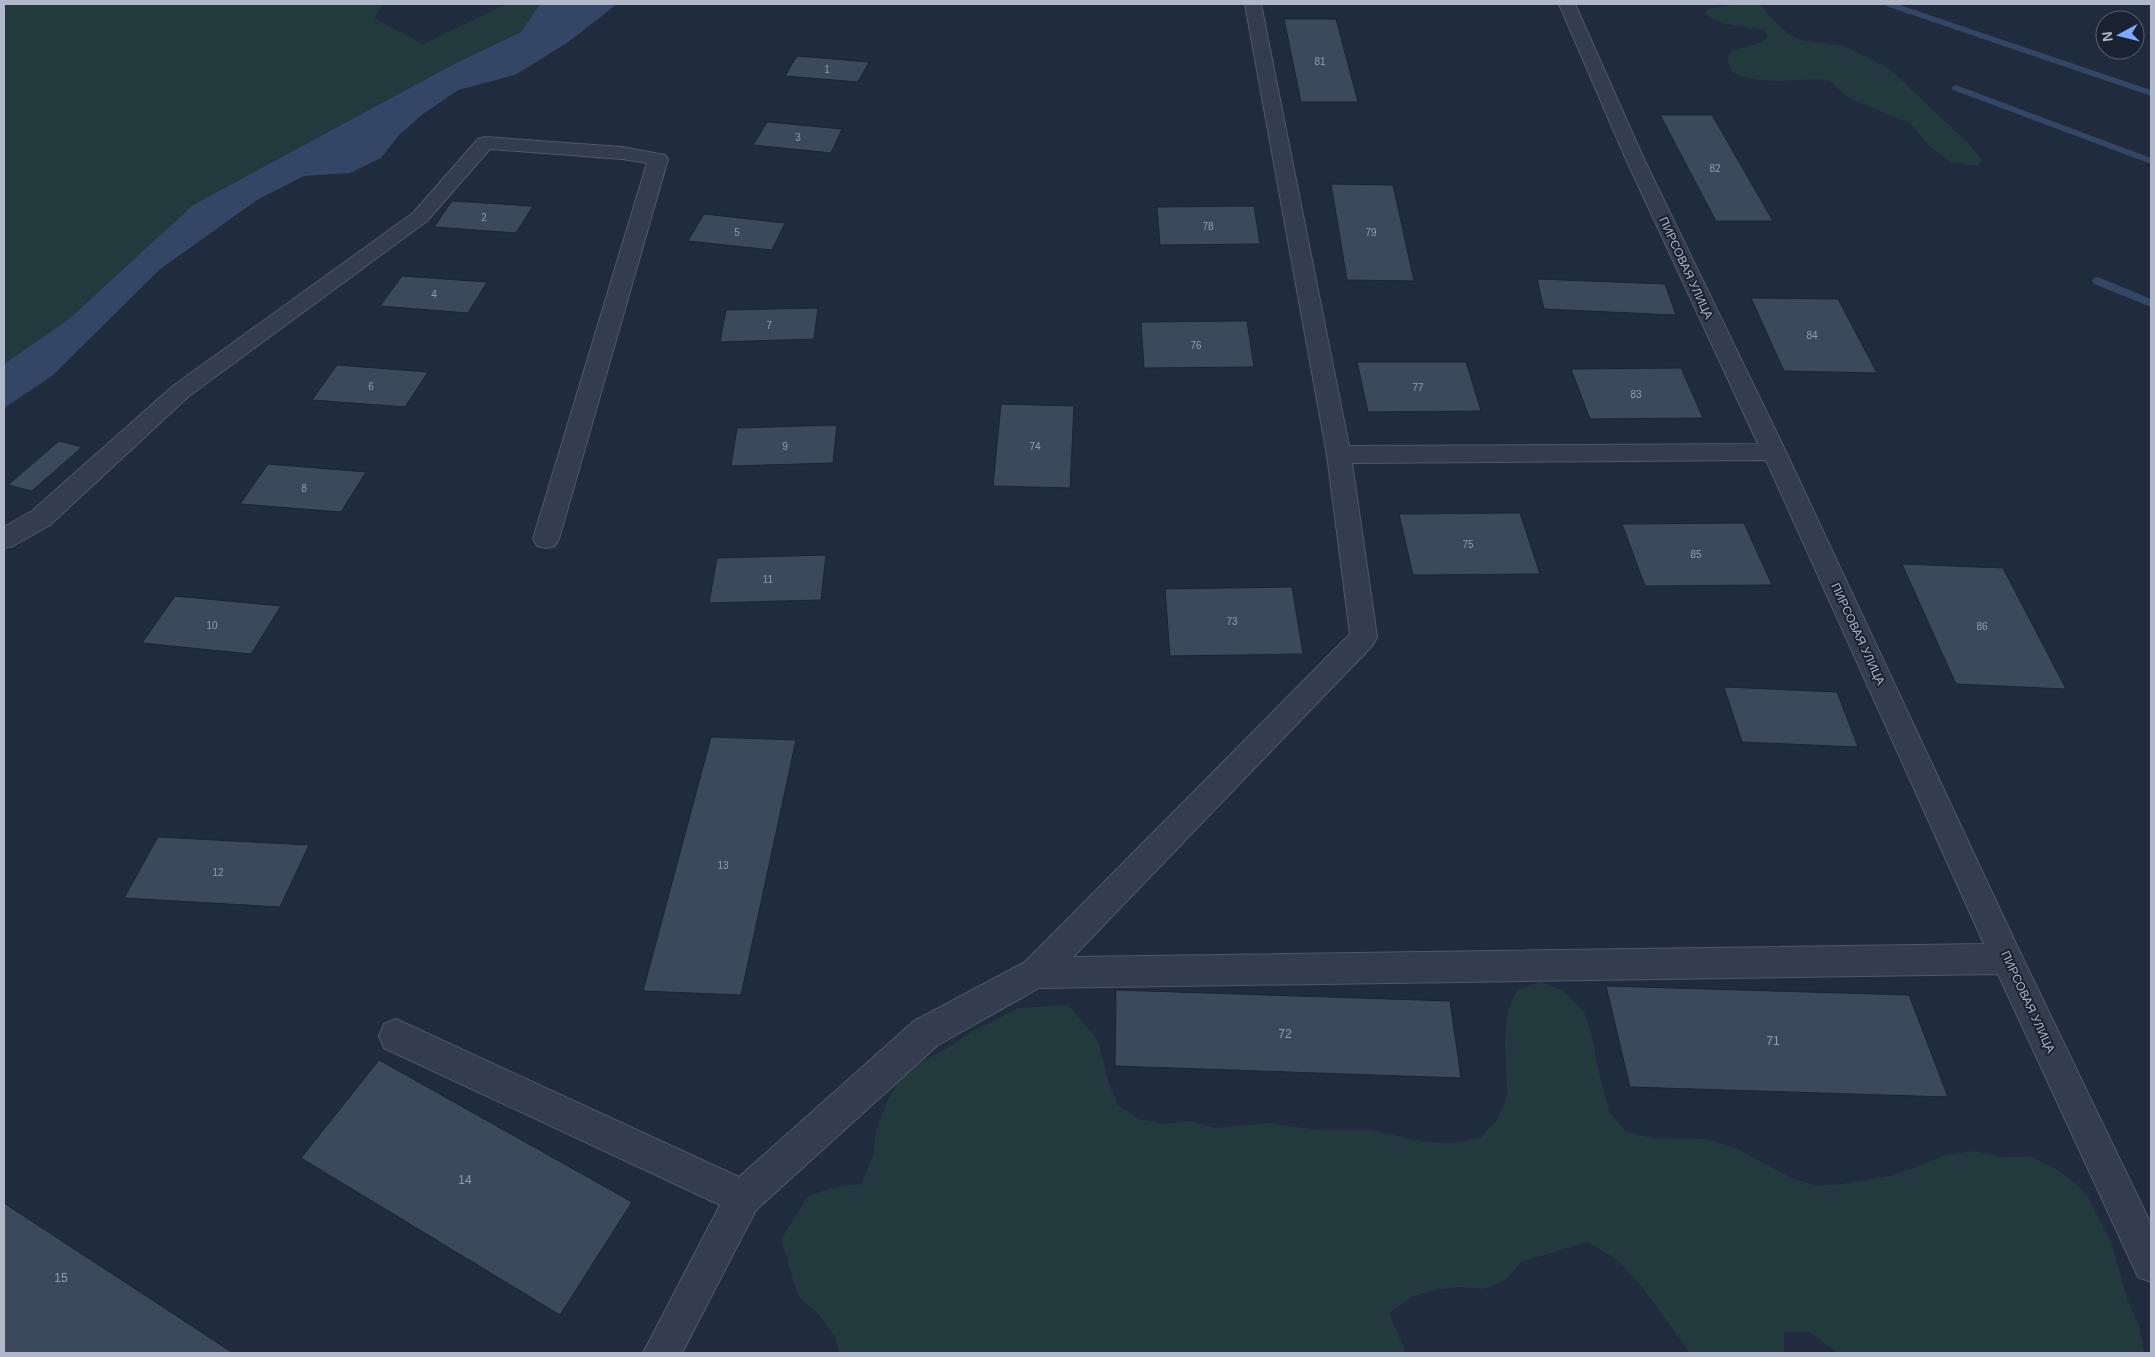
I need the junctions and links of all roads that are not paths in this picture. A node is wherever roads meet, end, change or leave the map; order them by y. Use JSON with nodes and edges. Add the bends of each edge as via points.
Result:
{"nodes":[{"id":1,"x":1253,"y":4,"type":"edge"},
{"id":2,"x":1567,"y":4,"type":"edge"},
{"id":3,"x":1774,"y":452,"type":"junction"},
{"id":4,"x":1339,"y":454,"type":"junction"},
{"id":5,"x":4,"y":539,"type":"edge"},
{"id":6,"x":546,"y":539,"type":"dead end"},
{"id":7,"x":2008,"y":959,"type":"junction"},
{"id":8,"x":1036,"y":973,"type":"junction"},
{"id":9,"x":396,"y":1036,"type":"dead end"},
{"id":10,"x":743,"y":1197,"type":"junction"},
{"id":11,"x":2151,"y":1264,"type":"edge"},
{"id":12,"x":662,"y":1353,"type":"edge"}],
"edges":[{"from":1,"to":4,"type":"street"},
{"from":2,"to":3,"type":"street","name":"ПИРСОВАЯ УЛИЦА","via":[[1634,158]]},
{"from":3,"to":4,"type":"street"},
{"from":3,"to":7,"type":"street","name":"ПИРСОВАЯ УЛИЦА"},
{"from":4,"to":8,"type":"street","via":[[1364,638]]},
{"from":5,"to":6,"type":"street","via":[[41,518],[181,391],[420,217],[485,143],[622,153],[658,160]]},
{"from":7,"to":8,"type":"street"},
{"from":7,"to":11,"type":"street","name":"ПИРСОВАЯ УЛИЦА"},
{"from":8,"to":10,"type":"street","via":[[926,1033]]},
{"from":9,"to":10,"type":"street"},
{"from":10,"to":12,"type":"street"}]}
